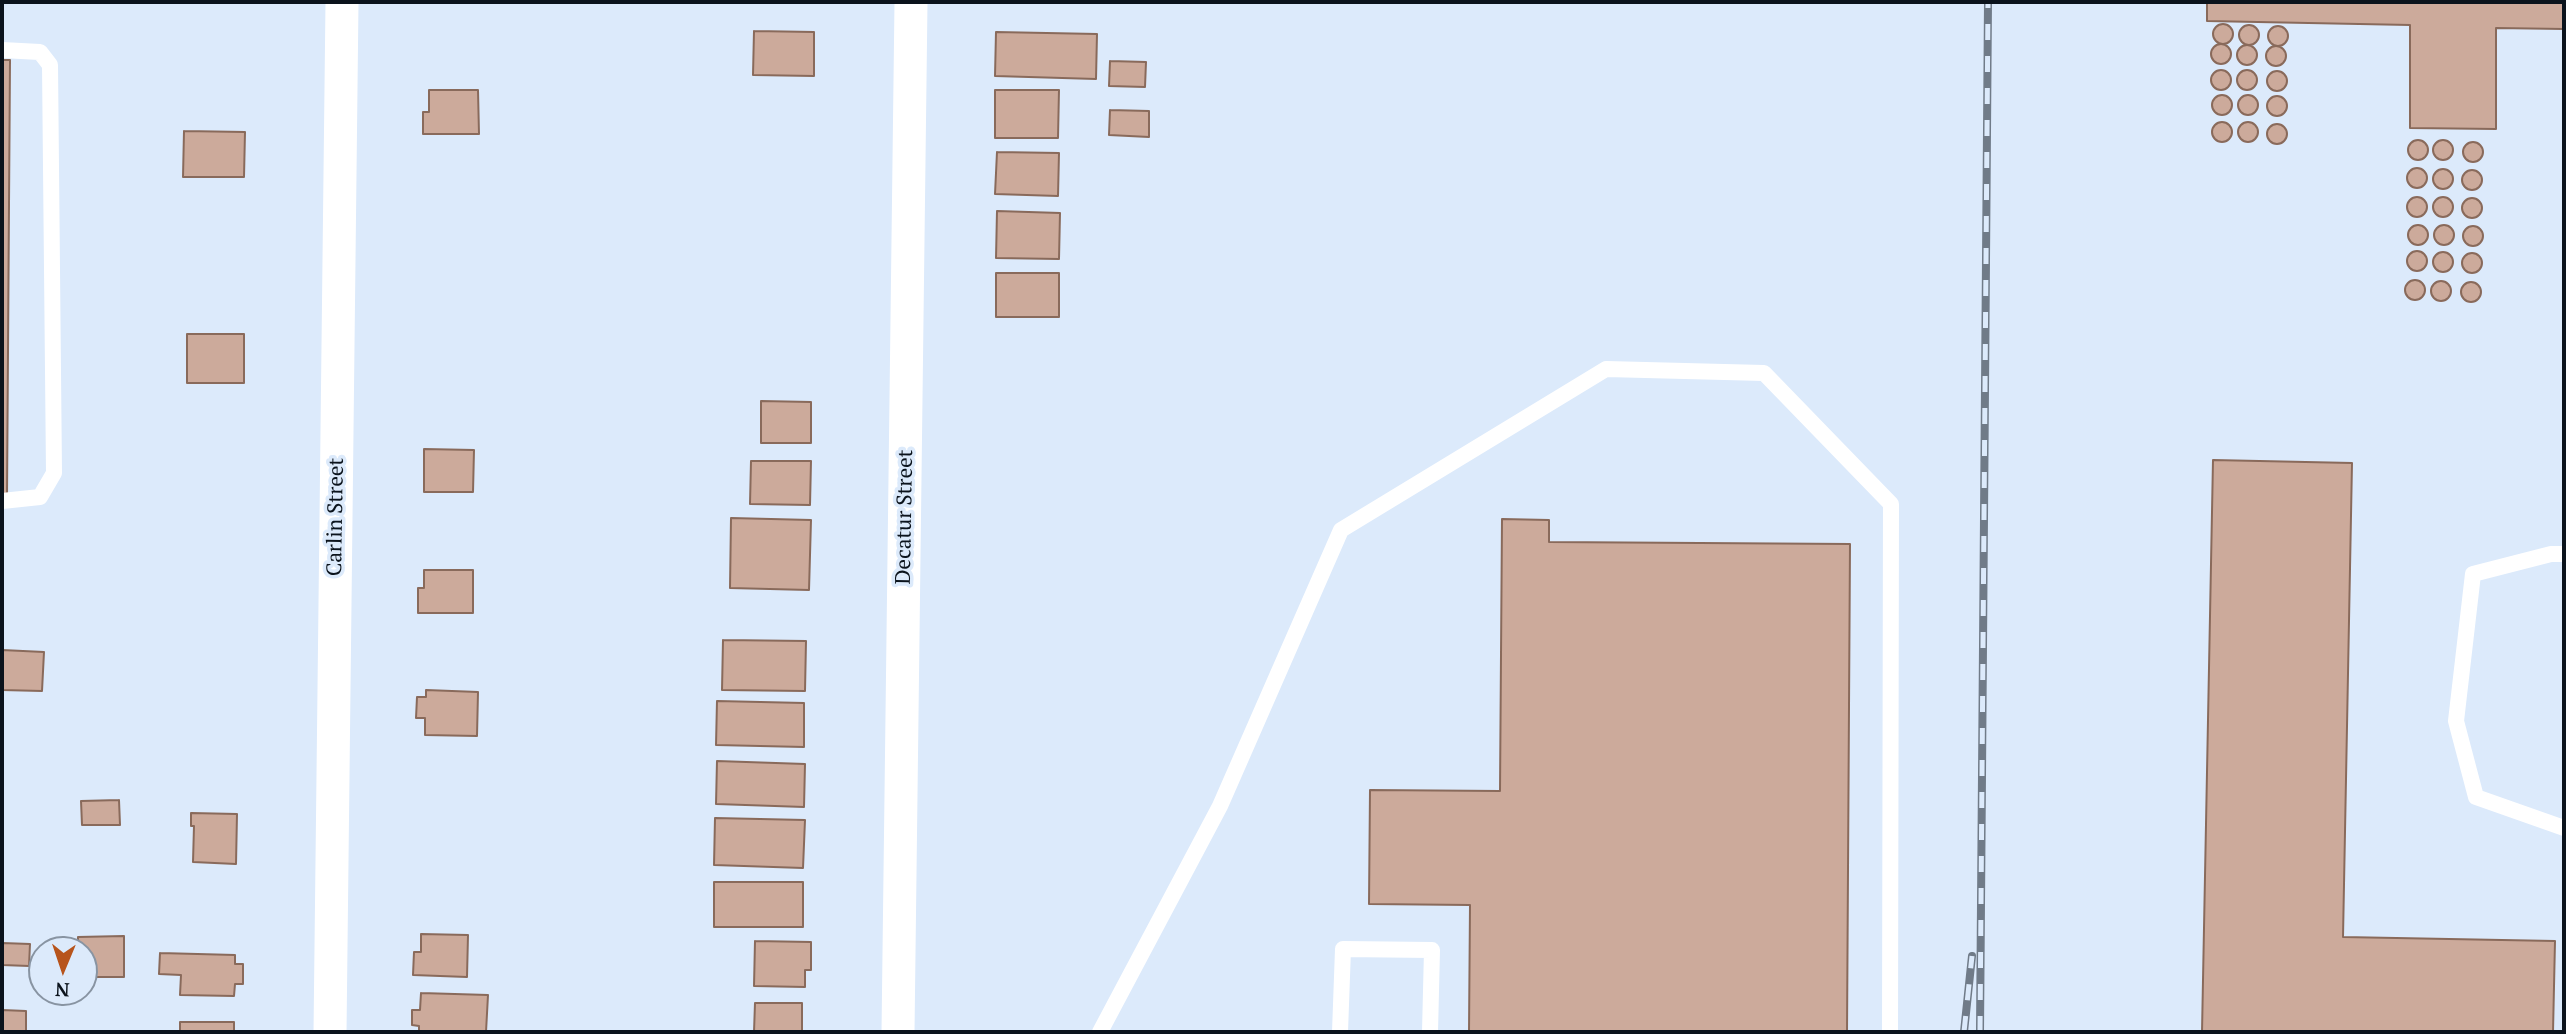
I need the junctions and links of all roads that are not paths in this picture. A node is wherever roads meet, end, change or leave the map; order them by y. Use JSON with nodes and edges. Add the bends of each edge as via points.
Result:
{"nodes":[{"id":1,"x":342,"y":2,"type":"edge"},
{"id":2,"x":911,"y":2,"type":"edge"},
{"id":3,"x":2,"y":50,"type":"edge"},
{"id":4,"x":2,"y":502,"type":"edge"},
{"id":5,"x":2564,"y":554,"type":"edge"},
{"id":6,"x":2564,"y":828,"type":"edge"},
{"id":7,"x":330,"y":1032,"type":"edge"},
{"id":8,"x":898,"y":1032,"type":"edge"},
{"id":9,"x":1100,"y":1032,"type":"edge"},
{"id":10,"x":1340,"y":1032,"type":"edge"},
{"id":11,"x":1430,"y":1032,"type":"edge"},
{"id":12,"x":1890,"y":1032,"type":"edge"}],
"edges":[{"from":1,"to":7,"type":"street","name":"Carlin Street"},
{"from":2,"to":8,"type":"street","name":"Decatur Street"},
{"from":3,"to":4,"type":"lane","via":[[40,52],[50,65],[54,473],[40,497]]},
{"from":5,"to":6,"type":"lane","via":[[2473,574],[2456,721],[2476,797]]},
{"from":9,"to":12,"type":"lane","via":[[1220,806],[1341,530],[1606,369],[1763,373],[1891,503]]},
{"from":10,"to":11,"type":"lane","via":[[1343,949],[1432,950]]}]}
